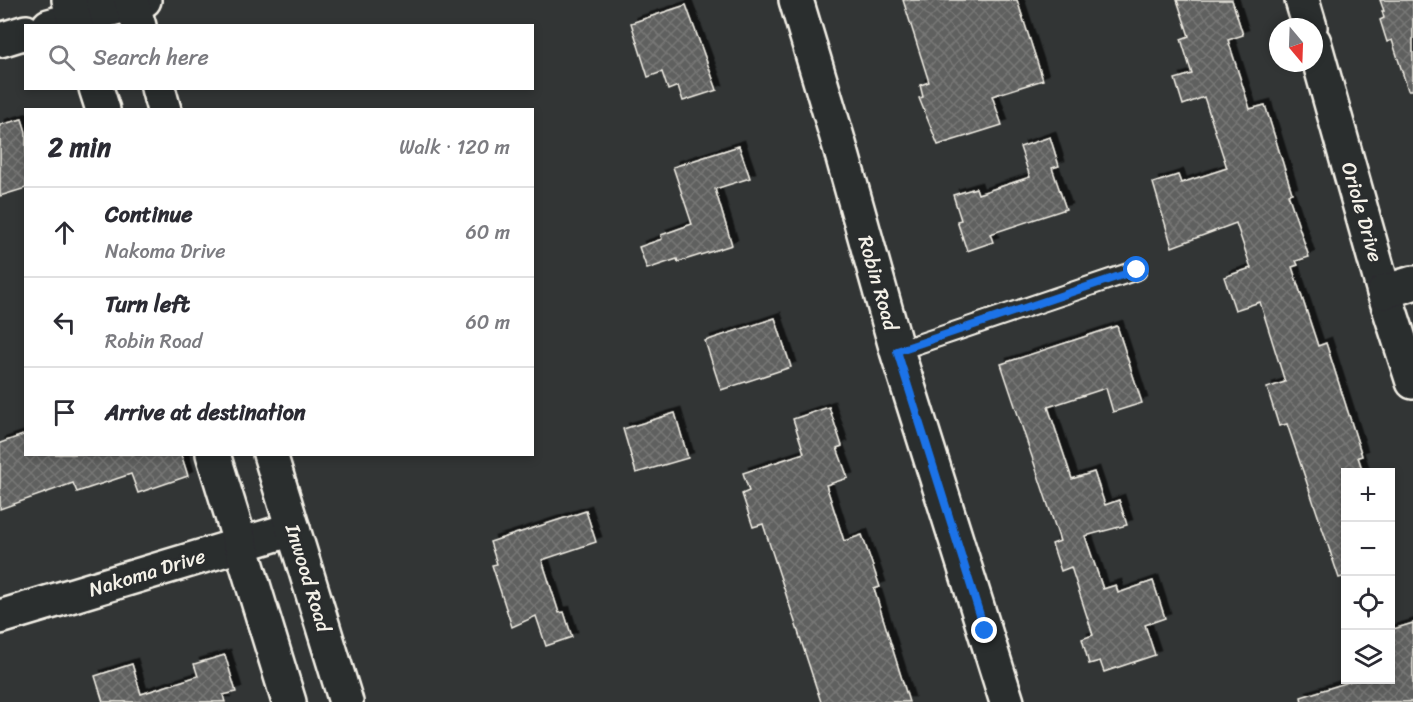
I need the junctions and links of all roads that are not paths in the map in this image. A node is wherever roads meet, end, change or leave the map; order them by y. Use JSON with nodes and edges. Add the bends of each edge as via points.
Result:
{"nodes":[{"id":1,"x":796,"y":0,"type":"edge"},
{"id":2,"x":1302,"y":0,"type":"edge"},
{"id":3,"x":137,"y":7,"type":"edge"},
{"id":4,"x":67,"y":17,"type":"edge"},
{"id":5,"x":1307,"y":18,"type":"edge"},
{"id":6,"x":24,"y":33,"type":"edge"},
{"id":7,"x":0,"y":40,"type":"edge"},
{"id":8,"x":1323,"y":68,"type":"edge"},
{"id":9,"x":97,"y":90,"type":"edge"},
{"id":10,"x":159,"y":90,"type":"edge"},
{"id":11,"x":102,"y":108,"type":"edge"},
{"id":12,"x":163,"y":108,"type":"edge"},
{"id":13,"x":1137,"y":270,"type":"dead end"},
{"id":14,"x":1399,"y":287,"type":"edge"},
{"id":15,"x":897,"y":351,"type":"junction"},
{"id":16,"x":1413,"y":382,"type":"edge"},
{"id":17,"x":214,"y":456,"type":"edge"},
{"id":18,"x":271,"y":456,"type":"edge"},
{"id":19,"x":293,"y":529,"type":"junction"},
{"id":20,"x":242,"y":545,"type":"junction"},
{"id":21,"x":0,"y":617,"type":"edge"},
{"id":22,"x":289,"y":702,"type":"edge"},
{"id":23,"x":346,"y":702,"type":"edge"},
{"id":24,"x":1007,"y":702,"type":"edge"}],
"edges":[{"from":1,"to":15,"type":"street","name":"Robin Road"},
{"from":2,"to":5,"type":"street"},
{"from":3,"to":4,"type":"street"},
{"from":6,"to":7,"type":"street"},
{"from":8,"to":14,"type":"street","name":"Oriole Drive"},
{"from":9,"to":11,"type":"street"},
{"from":10,"to":12,"type":"street"},
{"from":13,"to":15,"type":"lane"},
{"from":14,"to":16,"type":"street","name":"Oriole Drive"},
{"from":15,"to":24,"type":"street","name":"Robin Road"},
{"from":17,"to":20,"type":"street"},
{"from":18,"to":19,"type":"street","name":"Inwood Road"},
{"from":19,"to":20,"type":"street","name":"Nakoma Drive"},
{"from":19,"to":23,"type":"street","name":"Inwood Road"},
{"from":20,"to":21,"type":"street","name":"Nakoma Drive"},
{"from":20,"to":22,"type":"street"}]}
